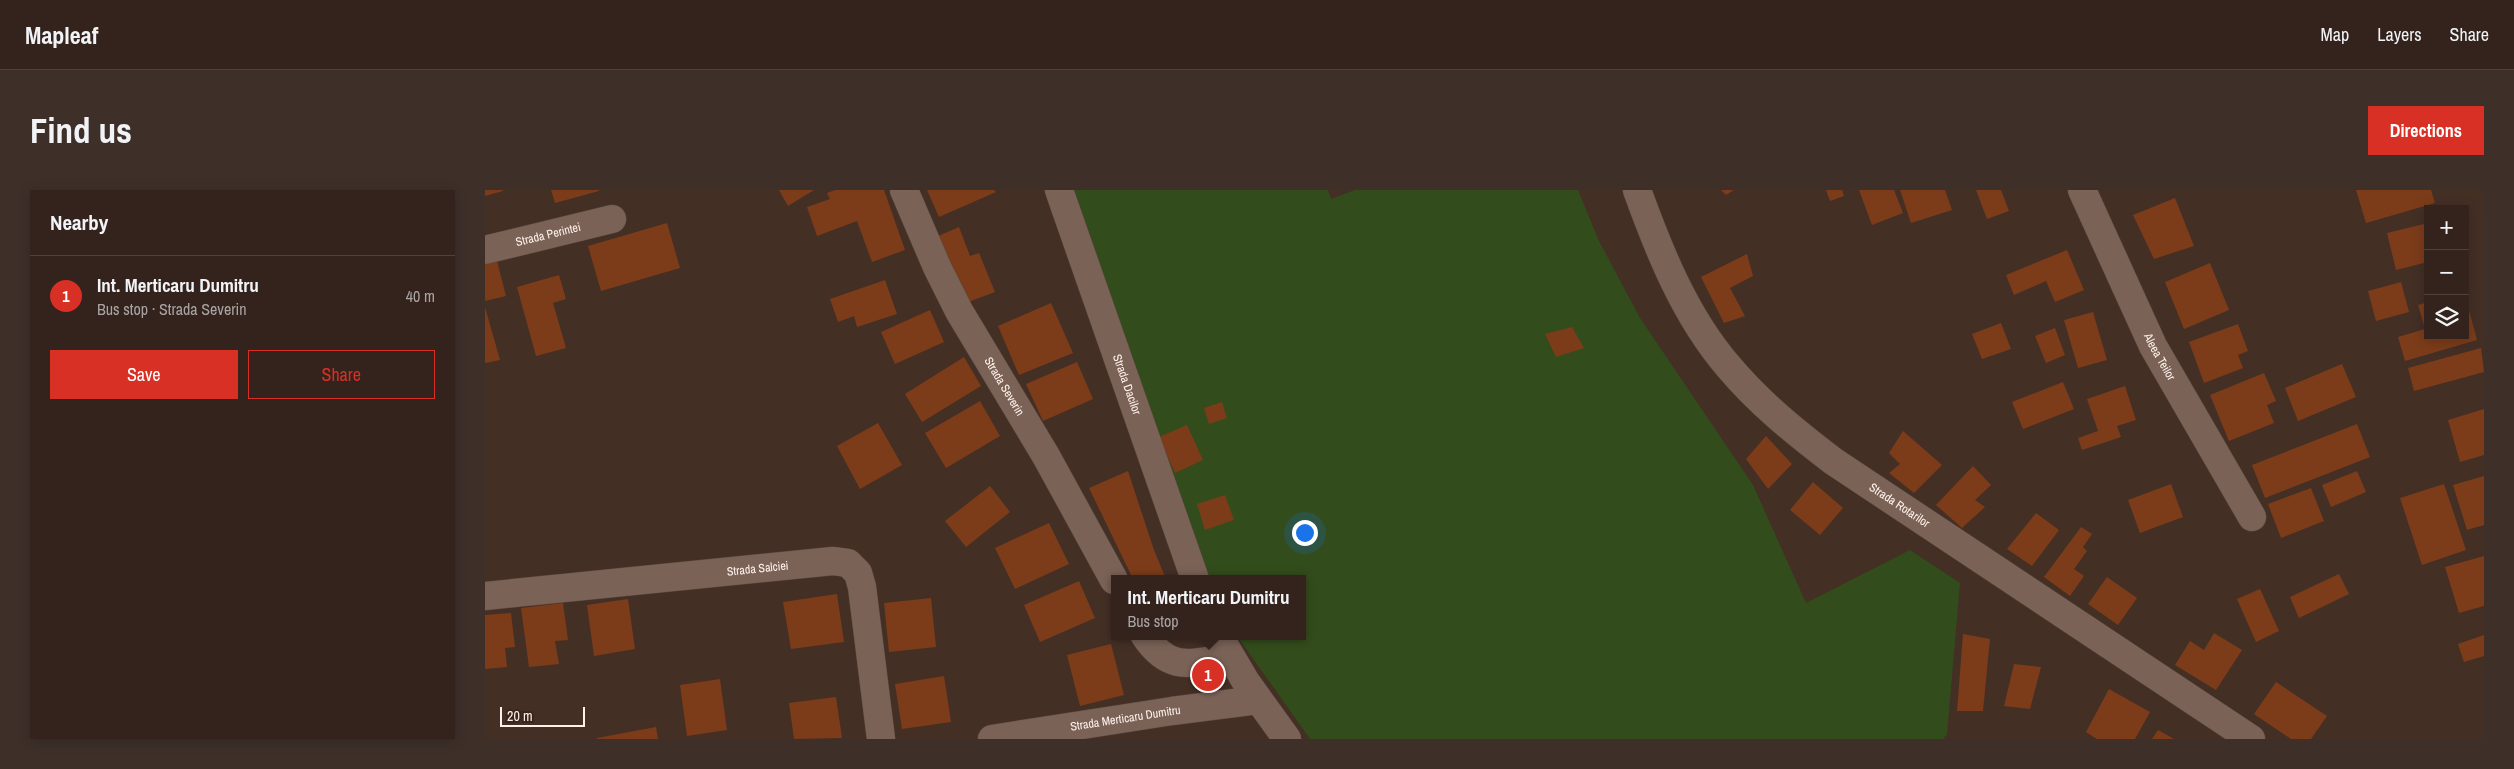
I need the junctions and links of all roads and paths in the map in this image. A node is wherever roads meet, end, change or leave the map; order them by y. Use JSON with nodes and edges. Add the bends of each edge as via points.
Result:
{"nodes":[{"id":1,"x":904,"y":190,"type":"edge"},
{"id":2,"x":1059,"y":190,"type":"edge"},
{"id":3,"x":1637,"y":190,"type":"edge"},
{"id":4,"x":2082,"y":190,"type":"edge"},
{"id":5,"x":612,"y":219,"type":"dead end"},
{"id":6,"x":485,"y":250,"type":"edge"},
{"id":7,"x":2251,"y":517,"type":"dead end"},
{"id":8,"x":1111,"y":575,"type":"edge"},
{"id":9,"x":1194,"y":575,"type":"edge"},
{"id":10,"x":485,"y":596,"type":"edge"},
{"id":11,"x":1148,"y":640,"type":"edge"},
{"id":12,"x":1224,"y":647,"type":"edge"},
{"id":13,"x":1258,"y":700,"type":"junction"},
{"id":14,"x":881,"y":739,"type":"edge"},
{"id":15,"x":992,"y":739,"type":"edge"},
{"id":16,"x":1287,"y":739,"type":"edge"},
{"id":17,"x":2251,"y":739,"type":"edge"}],
"edges":[{"from":1,"to":8,"type":"street","name":"Strada Severin","via":[[959,311]]},
{"from":2,"to":9,"type":"street","name":"Strada Dacilor"},
{"from":3,"to":17,"type":"street","name":"Strada Rotarilor","via":[[1672,278],[1699,325],[1727,365],[1794,432]]},
{"from":4,"to":7,"type":"street","name":"Aleea Teilor","via":[[2153,346]]},
{"from":5,"to":6,"type":"street","name":"Strada Perintei"},
{"from":10,"to":14,"type":"street","name":"Strada Salciei","via":[[833,561],[848,563],[858,574],[862,588]]},
{"from":11,"to":12,"type":"street","via":[[1156,652],[1177,663],[1190,663]]},
{"from":12,"to":13,"type":"street"},
{"from":13,"to":15,"type":"street","name":"Strada Merticaru Dumitru"},
{"from":13,"to":16,"type":"street"}]}
